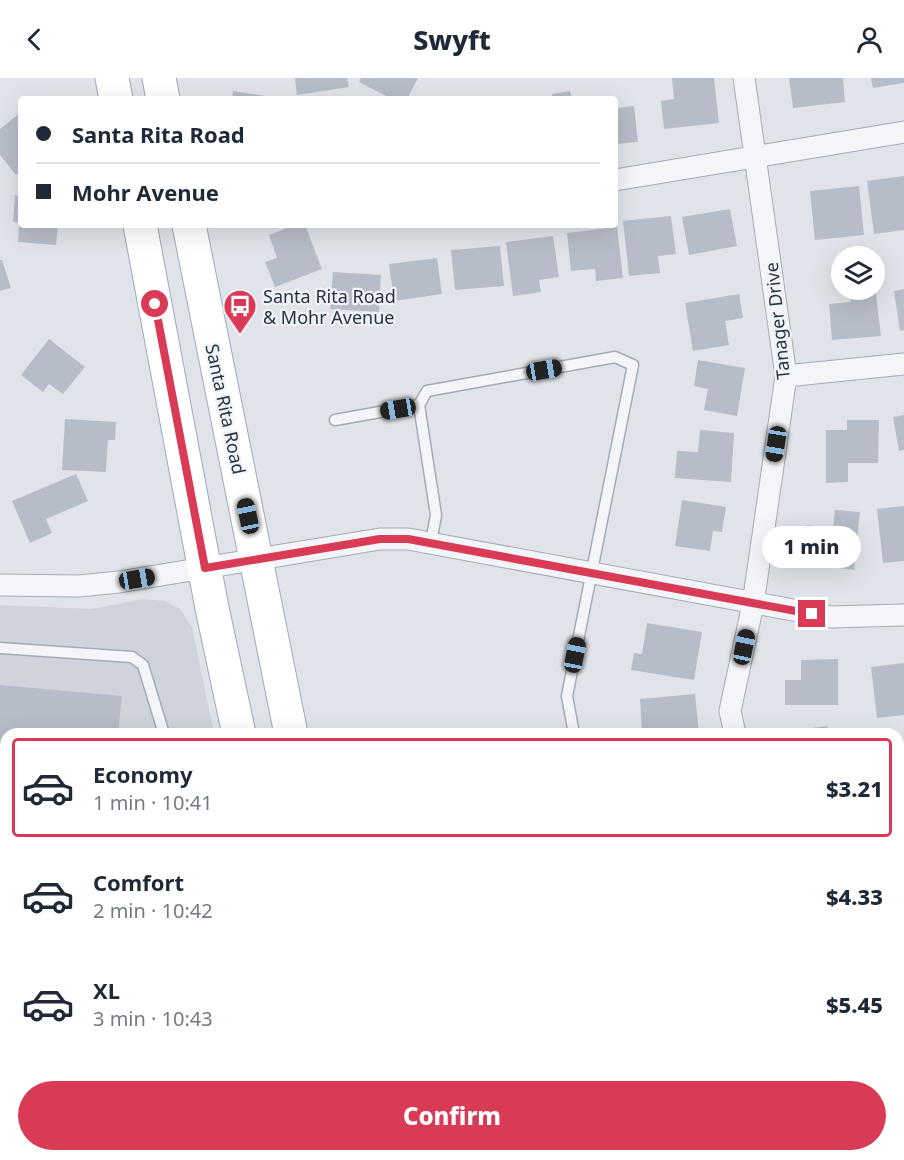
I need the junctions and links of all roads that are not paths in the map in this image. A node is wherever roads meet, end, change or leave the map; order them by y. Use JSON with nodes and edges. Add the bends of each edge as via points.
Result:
{"nodes":[{"id":1,"x":112,"y":78,"type":"edge"},
{"id":2,"x":159,"y":78,"type":"edge"},
{"id":3,"x":744,"y":78,"type":"edge"},
{"id":4,"x":115,"y":96,"type":"edge"},
{"id":5,"x":162,"y":96,"type":"edge"},
{"id":6,"x":904,"y":132,"type":"edge"},
{"id":7,"x":756,"y":157,"type":"junction"},
{"id":8,"x":618,"y":180,"type":"edge"},
{"id":9,"x":141,"y":228,"type":"edge"},
{"id":10,"x":190,"y":228,"type":"edge"},
{"id":11,"x":904,"y":364,"type":"edge"},
{"id":12,"x":786,"y":376,"type":"junction"},
{"id":13,"x":419,"y":405,"type":"junction"},
{"id":14,"x":335,"y":420,"type":"dead end"},
{"id":15,"x":431,"y":542,"type":"junction"},
{"id":16,"x":256,"y":559,"type":"junction"},
{"id":17,"x":205,"y":568,"type":"junction"},
{"id":18,"x":591,"y":572,"type":"junction"},
{"id":19,"x":0,"y":585,"type":"edge"},
{"id":20,"x":753,"y":604,"type":"junction"},
{"id":21,"x":904,"y":615,"type":"edge"},
{"id":22,"x":0,"y":648,"type":"edge"},
{"id":23,"x":162,"y":728,"type":"edge"},
{"id":24,"x":238,"y":728,"type":"edge"},
{"id":25,"x":290,"y":728,"type":"edge"},
{"id":26,"x":573,"y":728,"type":"edge"},
{"id":27,"x":734,"y":728,"type":"edge"}],
"edges":[{"from":1,"to":4,"type":"main road"},
{"from":2,"to":5,"type":"main road"},
{"from":3,"to":7,"type":"street","name":"Tanager Drive"},
{"from":6,"to":7,"type":"street"},
{"from":7,"to":8,"type":"street"},
{"from":7,"to":12,"type":"street","name":"Tanager Drive"},
{"from":9,"to":17,"type":"main road"},
{"from":10,"to":16,"type":"main road","name":"Santa Rita Road"},
{"from":11,"to":12,"type":"street"},
{"from":12,"to":20,"type":"street","name":"Tanager Drive"},
{"from":13,"to":14,"type":"lane"},
{"from":13,"to":15,"type":"lane","via":[[436,516]]},
{"from":13,"to":18,"type":"lane","via":[[427,391],[615,357],[633,364]]},
{"from":15,"to":16,"type":"street","via":[[380,539]]},
{"from":15,"to":18,"type":"street"},
{"from":16,"to":17,"type":"street"},
{"from":16,"to":25,"type":"main road","name":"Santa Rita Road"},
{"from":17,"to":19,"type":"street","via":[[79,586]]},
{"from":17,"to":24,"type":"main road"},
{"from":18,"to":20,"type":"street"},
{"from":18,"to":26,"type":"lane","via":[[567,696]]},
{"from":20,"to":21,"type":"street","via":[[831,617]]},
{"from":20,"to":27,"type":"street","name":"Tanager Drive","via":[[730,711]]},
{"from":22,"to":23,"type":"lane","via":[[132,657],[143,665]]}]}
